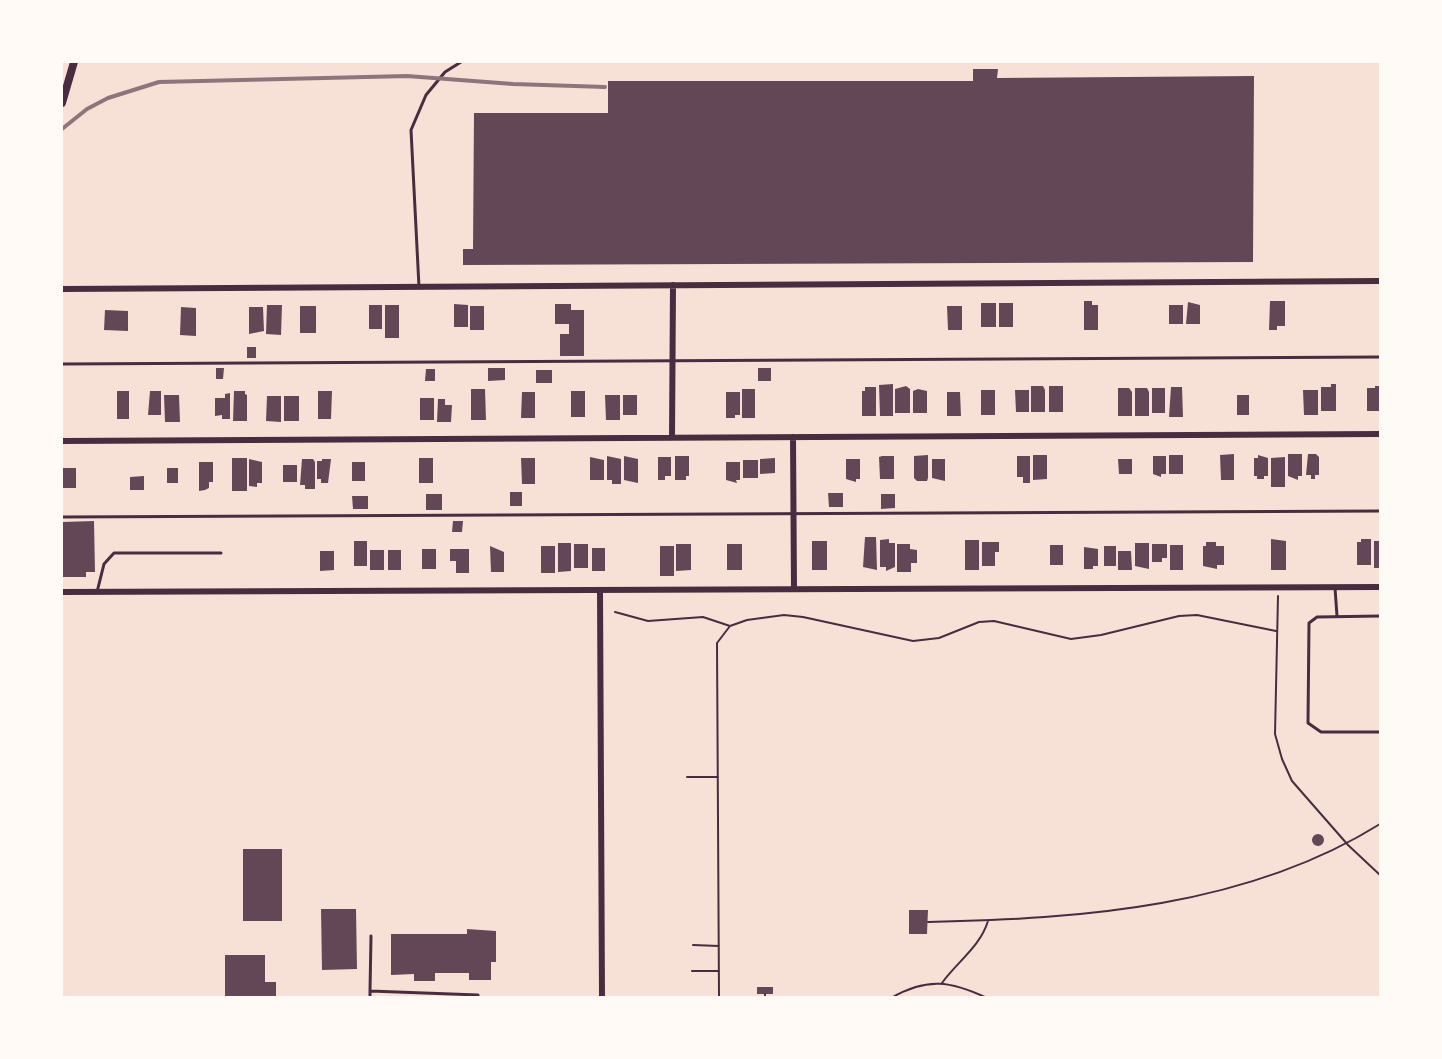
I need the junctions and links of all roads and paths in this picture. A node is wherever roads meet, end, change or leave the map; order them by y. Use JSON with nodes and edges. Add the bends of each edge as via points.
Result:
{"nodes":[{"id":1,"x":74,"y":62,"type":"edge"},
{"id":2,"x":461,"y":62,"type":"edge"},
{"id":3,"x":62,"y":103,"type":"edge"},
{"id":4,"x":1380,"y":281,"type":"edge"},
{"id":5,"x":673,"y":285,"type":"junction"},
{"id":6,"x":419,"y":287,"type":"junction"},
{"id":7,"x":62,"y":289,"type":"edge"},
{"id":8,"x":1380,"y":357,"type":"edge"},
{"id":9,"x":672,"y":362,"type":"junction"},
{"id":10,"x":62,"y":364,"type":"edge"},
{"id":11,"x":1380,"y":434,"type":"edge"},
{"id":12,"x":793,"y":437,"type":"junction"},
{"id":13,"x":672,"y":438,"type":"junction"},
{"id":14,"x":62,"y":441,"type":"edge"},
{"id":15,"x":1380,"y":511,"type":"edge"},
{"id":16,"x":793,"y":514,"type":"junction"},
{"id":17,"x":62,"y":517,"type":"edge"},
{"id":18,"x":221,"y":553,"type":"dead end"},
{"id":19,"x":1335,"y":587,"type":"junction"},
{"id":20,"x":1380,"y":587,"type":"edge"},
{"id":21,"x":1278,"y":588,"type":"junction"},
{"id":22,"x":794,"y":589,"type":"junction"},
{"id":23,"x":600,"y":590,"type":"junction"},
{"id":24,"x":62,"y":592,"type":"edge"},
{"id":25,"x":97,"y":592,"type":"junction"},
{"id":26,"x":615,"y":612,"type":"dead end"},
{"id":27,"x":1337,"y":616,"type":"junction"},
{"id":28,"x":1380,"y":616,"type":"edge"},
{"id":29,"x":730,"y":626,"type":"junction"},
{"id":30,"x":1276,"y":632,"type":"junction"},
{"id":31,"x":1380,"y":732,"type":"edge"},
{"id":32,"x":687,"y":777,"type":"dead end"},
{"id":33,"x":718,"y":777,"type":"junction"},
{"id":34,"x":1380,"y":825,"type":"edge"},
{"id":35,"x":1348,"y":845,"type":"junction"},
{"id":36,"x":1380,"y":875,"type":"edge"},
{"id":37,"x":988,"y":921,"type":"junction"},
{"id":38,"x":927,"y":922,"type":"dead end"},
{"id":39,"x":371,"y":936,"type":"dead end"},
{"id":40,"x":693,"y":945,"type":"dead end"},
{"id":41,"x":719,"y":946,"type":"junction"},
{"id":42,"x":692,"y":971,"type":"dead end"},
{"id":43,"x":719,"y":971,"type":"junction"},
{"id":44,"x":942,"y":983,"type":"junction"},
{"id":45,"x":370,"y":991,"type":"junction"},
{"id":46,"x":720,"y":997,"type":"edge"},
{"id":47,"x":370,"y":998,"type":"edge"},
{"id":48,"x":478,"y":998,"type":"edge"},
{"id":49,"x":602,"y":998,"type":"edge"},
{"id":50,"x":691,"y":998,"type":"edge"},
{"id":51,"x":891,"y":998,"type":"edge"},
{"id":52,"x":987,"y":998,"type":"edge"}],
"edges":[{"from":1,"to":3,"type":"street"},
{"from":2,"to":6,"type":"lane","via":[[445,72],[426,95],[411,130]]},
{"from":4,"to":5,"type":"street"},
{"from":5,"to":6,"type":"street"},
{"from":5,"to":9,"type":"street"},
{"from":6,"to":7,"type":"street"},
{"from":8,"to":9,"type":"lane"},
{"from":9,"to":10,"type":"lane"},
{"from":9,"to":13,"type":"street"},
{"from":11,"to":12,"type":"street"},
{"from":12,"to":13,"type":"street"},
{"from":12,"to":16,"type":"street"},
{"from":13,"to":14,"type":"street"},
{"from":15,"to":16,"type":"lane"},
{"from":16,"to":17,"type":"lane"},
{"from":16,"to":22,"type":"street"},
{"from":18,"to":25,"type":"lane","via":[[114,553],[104,564]]},
{"from":19,"to":20,"type":"street"},
{"from":19,"to":21,"type":"street"},
{"from":19,"to":27,"type":"lane"},
{"from":21,"to":22,"type":"street"},
{"from":21,"to":30,"type":"path"},
{"from":22,"to":23,"type":"street"},
{"from":23,"to":25,"type":"street"},
{"from":23,"to":49,"type":"street"},
{"from":24,"to":25,"type":"street"},
{"from":26,"to":29,"type":"path","via":[[648,621],[703,617]]},
{"from":27,"to":28,"type":"lane"},
{"from":27,"to":31,"type":"lane","via":[[1317,616],[1309,623],[1308,723],[1321,732]]},
{"from":29,"to":30,"type":"path","via":[[784,615],[913,641],[939,638],[979,622],[994,621],[1071,639],[1197,615]]},
{"from":29,"to":33,"type":"path","via":[[717,643]]},
{"from":30,"to":35,"type":"path","via":[[1275,734],[1282,759],[1292,780]]},
{"from":32,"to":33,"type":"path"},
{"from":33,"to":41,"type":"path"},
{"from":34,"to":35,"type":"path"},
{"from":35,"to":36,"type":"path"},
{"from":35,"to":37,"type":"path","via":[[1191,897],[1063,917]]},
{"from":37,"to":38,"type":"path"},
{"from":37,"to":44,"type":"path","via":[[974,948]]},
{"from":39,"to":45,"type":"lane"},
{"from":40,"to":41,"type":"path"},
{"from":41,"to":43,"type":"path"},
{"from":42,"to":43,"type":"path"},
{"from":43,"to":46,"type":"path"},
{"from":44,"to":51,"type":"path","via":[[906,989]]},
{"from":44,"to":52,"type":"path","via":[[950,982]]},
{"from":45,"to":47,"type":"lane"},
{"from":45,"to":48,"type":"lane"},
{"from":46,"to":50,"type":"path"}]}
